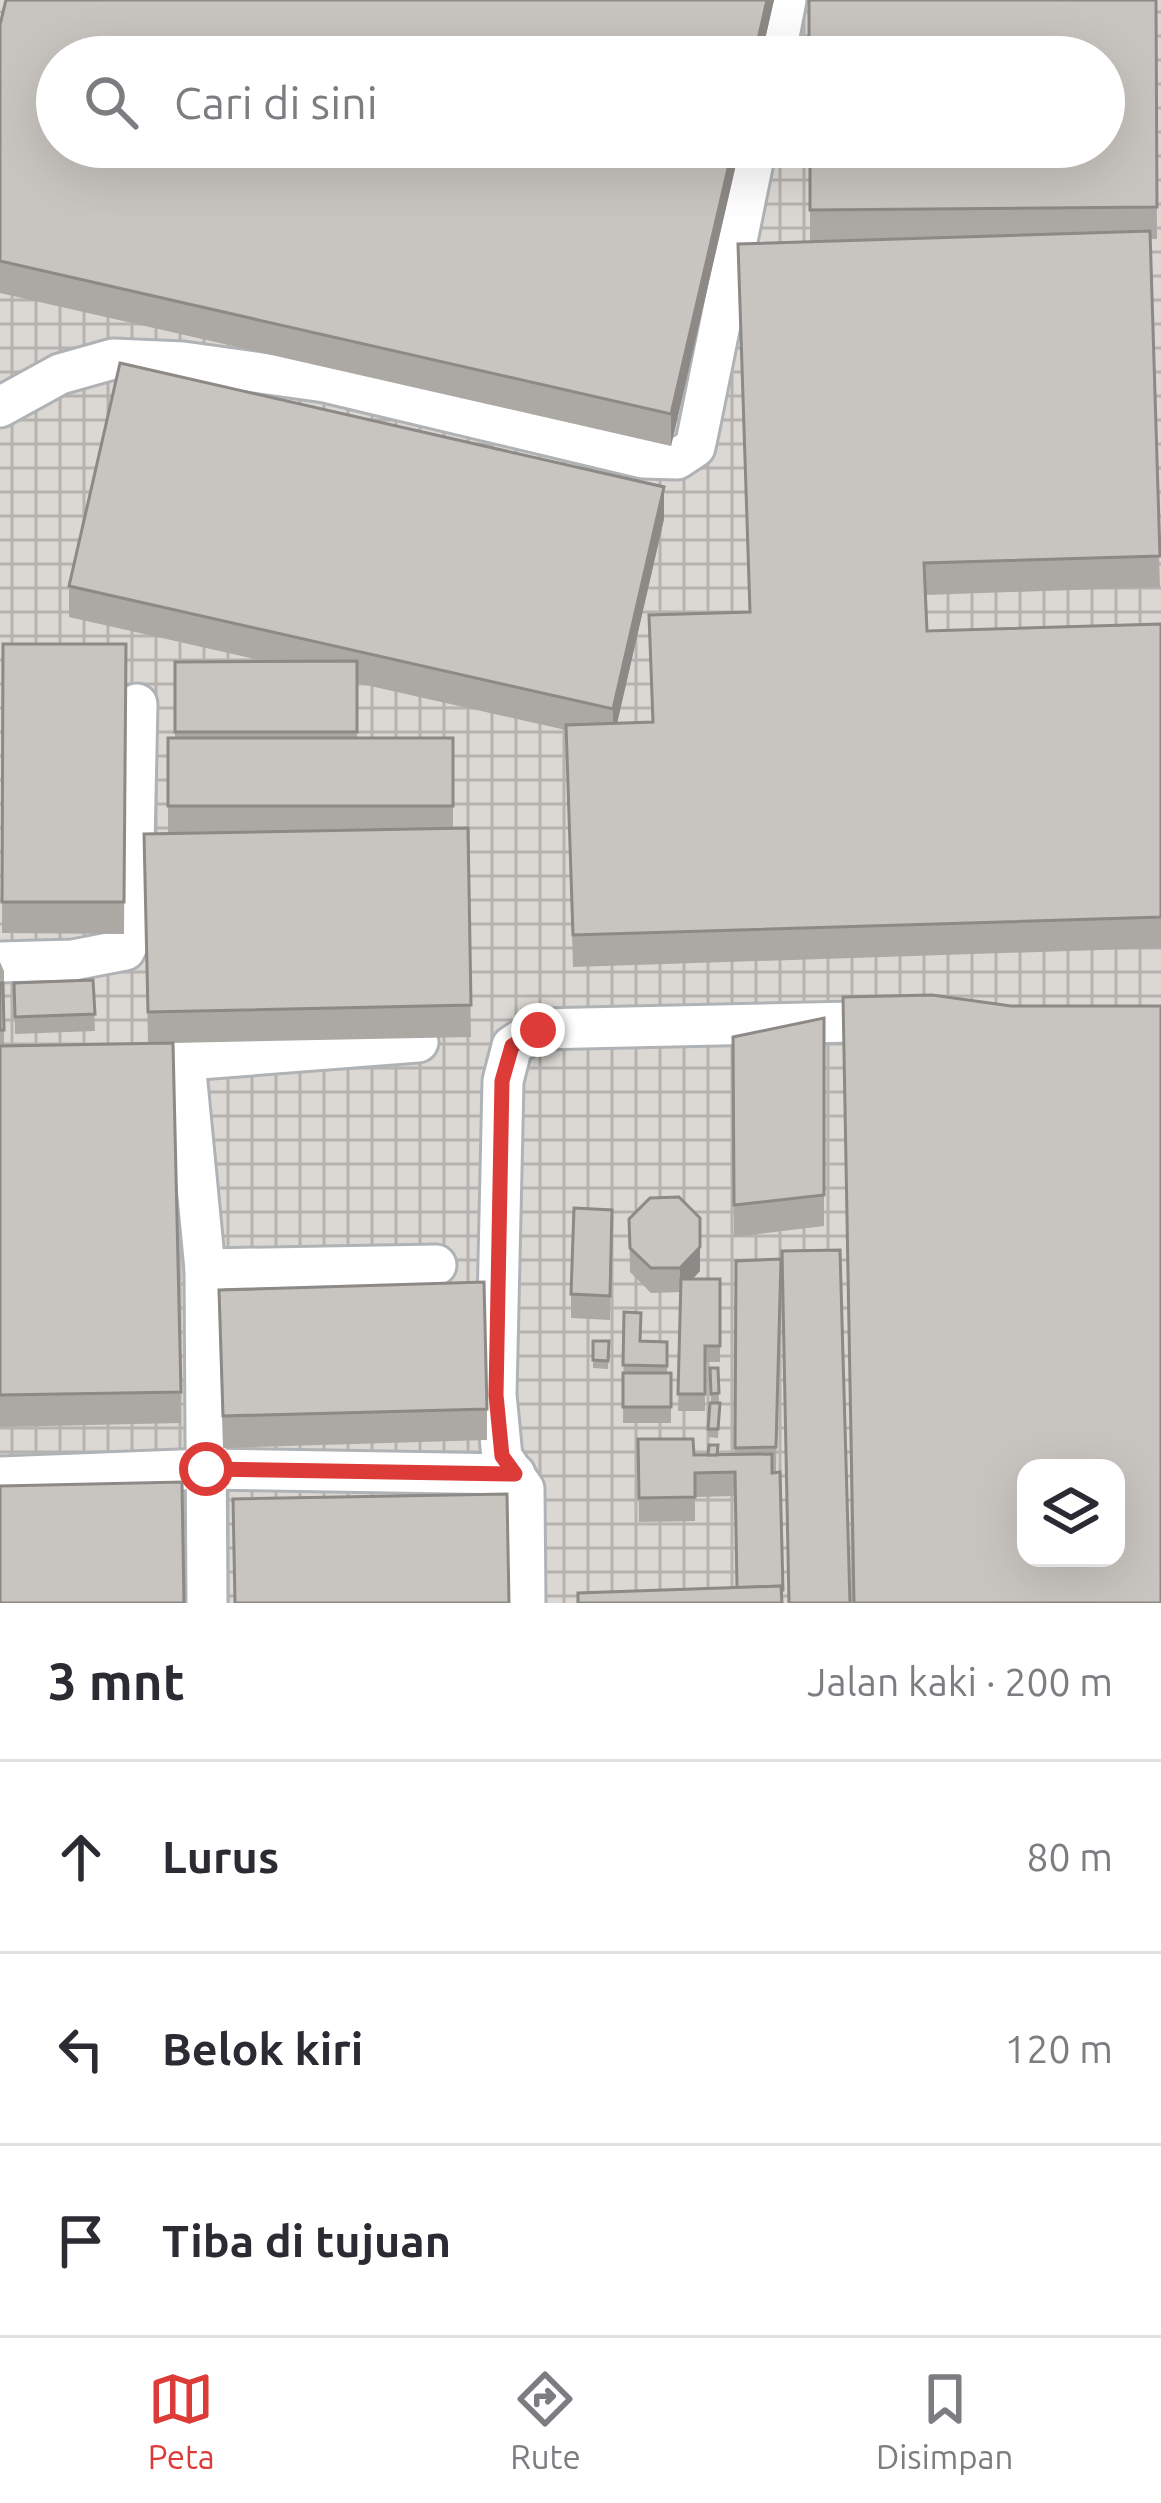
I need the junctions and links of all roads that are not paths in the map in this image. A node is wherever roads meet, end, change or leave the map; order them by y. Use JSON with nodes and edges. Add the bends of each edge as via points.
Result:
{"nodes":[{"id":1,"x":786,"y":0,"type":"edge"},
{"id":2,"x":779,"y":36,"type":"edge"},
{"id":3,"x":752,"y":168,"type":"edge"},
{"id":4,"x":0,"y":407,"type":"edge"},
{"id":5,"x":137,"y":704,"type":"dead end"},
{"id":6,"x":0,"y":962,"type":"edge"},
{"id":7,"x":945,"y":1020,"type":"edge"},
{"id":8,"x":418,"y":1042,"type":"dead end"},
{"id":9,"x":185,"y":1062,"type":"junction"},
{"id":10,"x":116,"y":1063,"type":"edge"},
{"id":11,"x":436,"y":1265,"type":"dead end"},
{"id":12,"x":205,"y":1269,"type":"junction"},
{"id":13,"x":206,"y":1469,"type":"junction"},
{"id":14,"x":515,"y":1474,"type":"junction"},
{"id":15,"x":0,"y":1477,"type":"edge"},
{"id":16,"x":207,"y":1603,"type":"edge"},
{"id":17,"x":526,"y":1603,"type":"edge"}],
"edges":[{"from":1,"to":2,"type":"lane"},
{"from":3,"to":4,"type":"lane","via":[[695,446],[677,459],[644,458],[325,382],[183,362],[113,359],[60,374]]},
{"from":5,"to":6,"type":"lane","via":[[132,935],[125,950]]},
{"from":7,"to":14,"type":"lane","via":[[538,1030],[512,1046],[502,1081],[496,1395],[502,1456]]},
{"from":8,"to":9,"type":"lane"},
{"from":9,"to":10,"type":"lane"},
{"from":9,"to":12,"type":"lane"},
{"from":11,"to":12,"type":"lane"},
{"from":12,"to":13,"type":"lane"},
{"from":13,"to":14,"type":"lane"},
{"from":13,"to":15,"type":"lane"},
{"from":13,"to":16,"type":"lane"},
{"from":14,"to":17,"type":"lane","via":[[524,1489]]}]}
